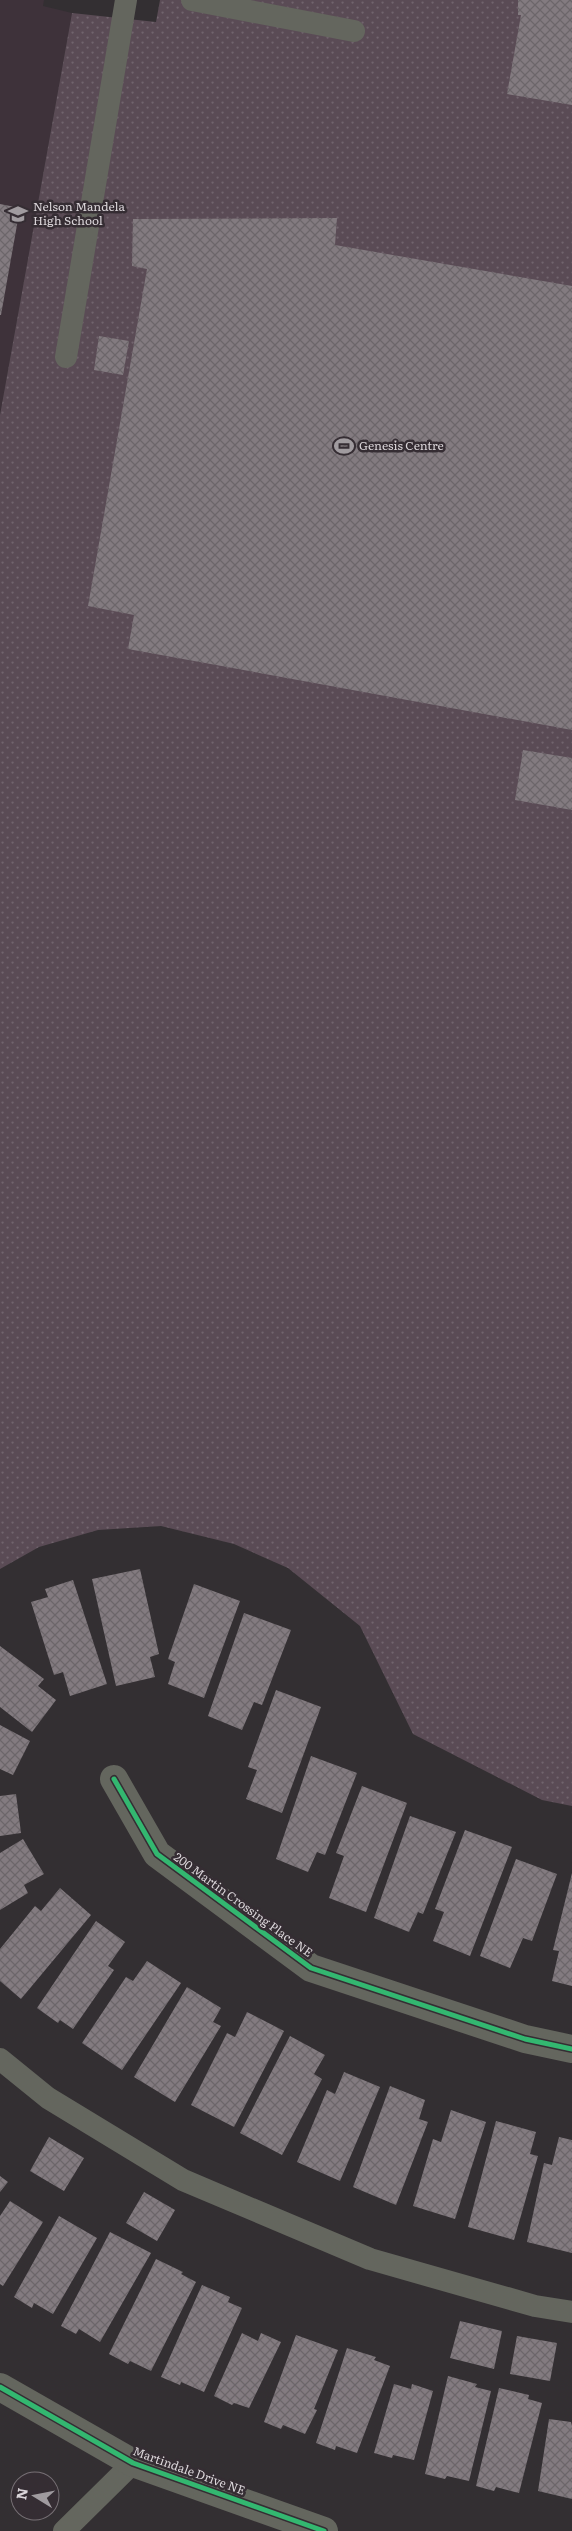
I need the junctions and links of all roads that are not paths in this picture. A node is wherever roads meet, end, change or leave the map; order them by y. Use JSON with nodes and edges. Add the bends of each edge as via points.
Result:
{"nodes":[{"id":1,"x":126,"y":0,"type":"edge"},
{"id":2,"x":192,"y":0,"type":"edge"},
{"id":3,"x":354,"y":31,"type":"dead end"},
{"id":4,"x":66,"y":357,"type":"dead end"},
{"id":5,"x":114,"y":1779,"type":"dead end"},
{"id":6,"x":572,"y":2049,"type":"edge"},
{"id":7,"x":0,"y":2060,"type":"edge"},
{"id":8,"x":572,"y":2312,"type":"edge"},
{"id":9,"x":0,"y":2387,"type":"edge"},
{"id":10,"x":133,"y":2463,"type":"junction"},
{"id":11,"x":64,"y":2531,"type":"edge"},
{"id":12,"x":324,"y":2531,"type":"edge"}],
"edges":[{"from":1,"to":4,"type":"lane"},
{"from":2,"to":3,"type":"lane"},
{"from":5,"to":6,"type":"street","name":"200 Martin Crossing Place NE","via":[[157,1854],[311,1968],[525,2039]]},
{"from":7,"to":8,"type":"lane","via":[[48,2098],[183,2180],[370,2259],[535,2306]]},
{"from":9,"to":10,"type":"street","name":"Martindale Drive NE"},
{"from":10,"to":11,"type":"lane"},
{"from":10,"to":12,"type":"street","name":"Martindale Drive NE"}]}
